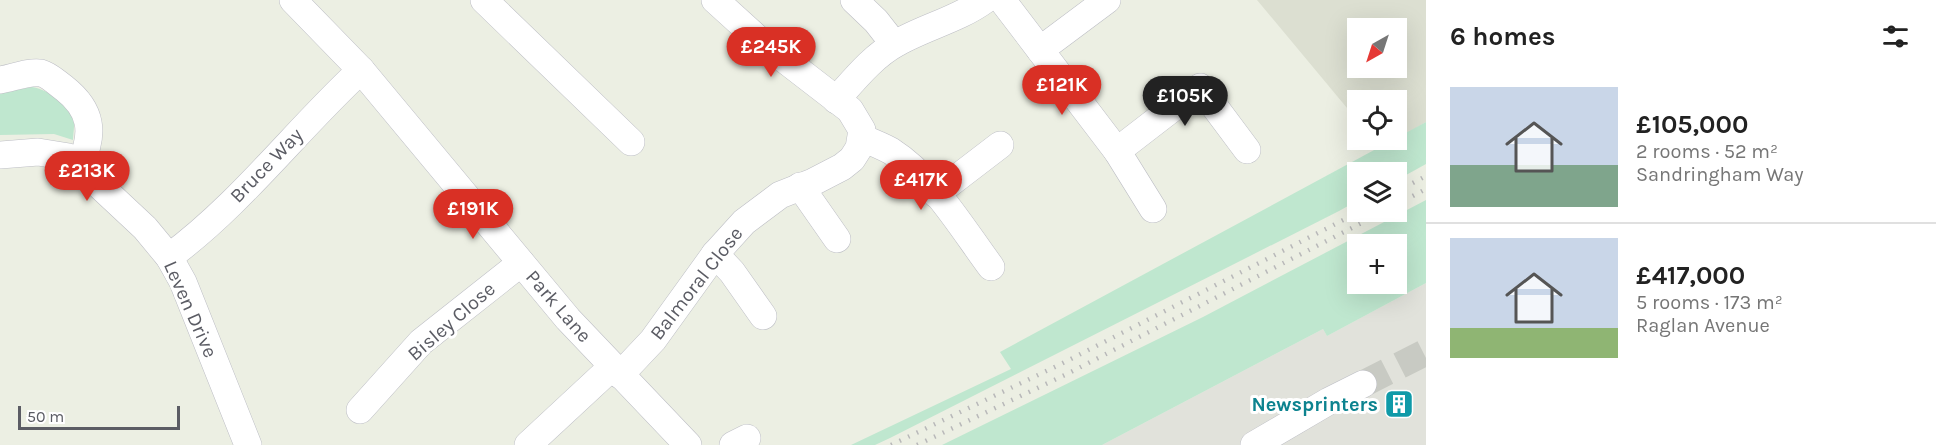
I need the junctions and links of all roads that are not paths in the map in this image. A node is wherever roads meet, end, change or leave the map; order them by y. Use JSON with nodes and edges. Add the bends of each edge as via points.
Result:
{"nodes":[{"id":1,"x":293,"y":0,"type":"edge"},
{"id":2,"x":484,"y":0,"type":"edge"},
{"id":3,"x":715,"y":0,"type":"edge"},
{"id":4,"x":854,"y":0,"type":"edge"},
{"id":5,"x":985,"y":0,"type":"edge"},
{"id":6,"x":1002,"y":0,"type":"edge"},
{"id":7,"x":1107,"y":0,"type":"edge"},
{"id":8,"x":894,"y":44,"type":"junction"},
{"id":9,"x":1040,"y":50,"type":"junction"},
{"id":10,"x":361,"y":70,"type":"junction"},
{"id":11,"x":0,"y":80,"type":"edge"},
{"id":12,"x":836,"y":100,"type":"junction"},
{"id":13,"x":862,"y":138,"type":"junction"},
{"id":14,"x":632,"y":142,"type":"dead end"},
{"id":15,"x":1000,"y":145,"type":"dead end"},
{"id":16,"x":1247,"y":150,"type":"dead end"},
{"id":17,"x":1117,"y":151,"type":"junction"},
{"id":18,"x":0,"y":155,"type":"edge"},
{"id":19,"x":80,"y":165,"type":"junction"},
{"id":20,"x":800,"y":186,"type":"junction"},
{"id":21,"x":936,"y":194,"type":"junction"},
{"id":22,"x":1153,"y":209,"type":"dead end"},
{"id":23,"x":837,"y":239,"type":"dead end"},
{"id":24,"x":714,"y":254,"type":"junction"},
{"id":25,"x":169,"y":257,"type":"junction"},
{"id":26,"x":521,"y":263,"type":"junction"},
{"id":27,"x":991,"y":267,"type":"dead end"},
{"id":28,"x":763,"y":316,"type":"dead end"},
{"id":29,"x":616,"y":371,"type":"junction"},
{"id":30,"x":1364,"y":384,"type":"tunnel mouth"},
{"id":31,"x":360,"y":410,"type":"dead end"},
{"id":32,"x":248,"y":445,"type":"edge"},
{"id":33,"x":528,"y":445,"type":"edge"},
{"id":34,"x":688,"y":445,"type":"edge"},
{"id":35,"x":1254,"y":445,"type":"edge"}],
"edges":[{"from":1,"to":10,"type":"street","name":"Park Lane"},
{"from":2,"to":14,"type":"street"},
{"from":3,"to":12,"type":"street"},
{"from":4,"to":8,"type":"street"},
{"from":5,"to":8,"type":"street"},
{"from":6,"to":9,"type":"street"},
{"from":7,"to":9,"type":"street"},
{"from":8,"to":12,"type":"street"},
{"from":9,"to":17,"type":"street"},
{"from":10,"to":25,"type":"street","name":"Bruce Way","via":[[203,232]]},
{"from":10,"to":26,"type":"street","name":"Park Lane"},
{"from":11,"to":19,"type":"street","via":[[44,74],[79,100],[87,114],[88,148]]},
{"from":12,"to":13,"type":"street","via":[[859,122]]},
{"from":13,"to":20,"type":"street","name":"Balmoral Close","via":[[852,159],[842,167]]},
{"from":13,"to":21,"type":"street","via":[[894,153]]},
{"from":15,"to":21,"type":"street"},
{"from":16,"to":17,"type":"street","via":[[1200,87]]},
{"from":17,"to":22,"type":"street"},
{"from":18,"to":19,"type":"street","name":"Leven Drive","via":[[56,153]]},
{"from":19,"to":25,"type":"street","name":"Leven Drive"},
{"from":20,"to":23,"type":"street"},
{"from":20,"to":24,"type":"street","name":"Balmoral Close","via":[[763,206]]},
{"from":21,"to":27,"type":"street"},
{"from":24,"to":28,"type":"street"},
{"from":24,"to":29,"type":"street","name":"Balmoral Close","via":[[667,323]]},
{"from":25,"to":32,"type":"street","name":"Leven Drive","via":[[183,282]]},
{"from":26,"to":29,"type":"street","name":"Park Lane"},
{"from":26,"to":31,"type":"street","name":"Bisley Close","via":[[421,342]]},
{"from":29,"to":33,"type":"street","name":"Balmoral Close"},
{"from":29,"to":34,"type":"street","name":"Park Lane"},
{"from":30,"to":35,"type":"street"}]}
